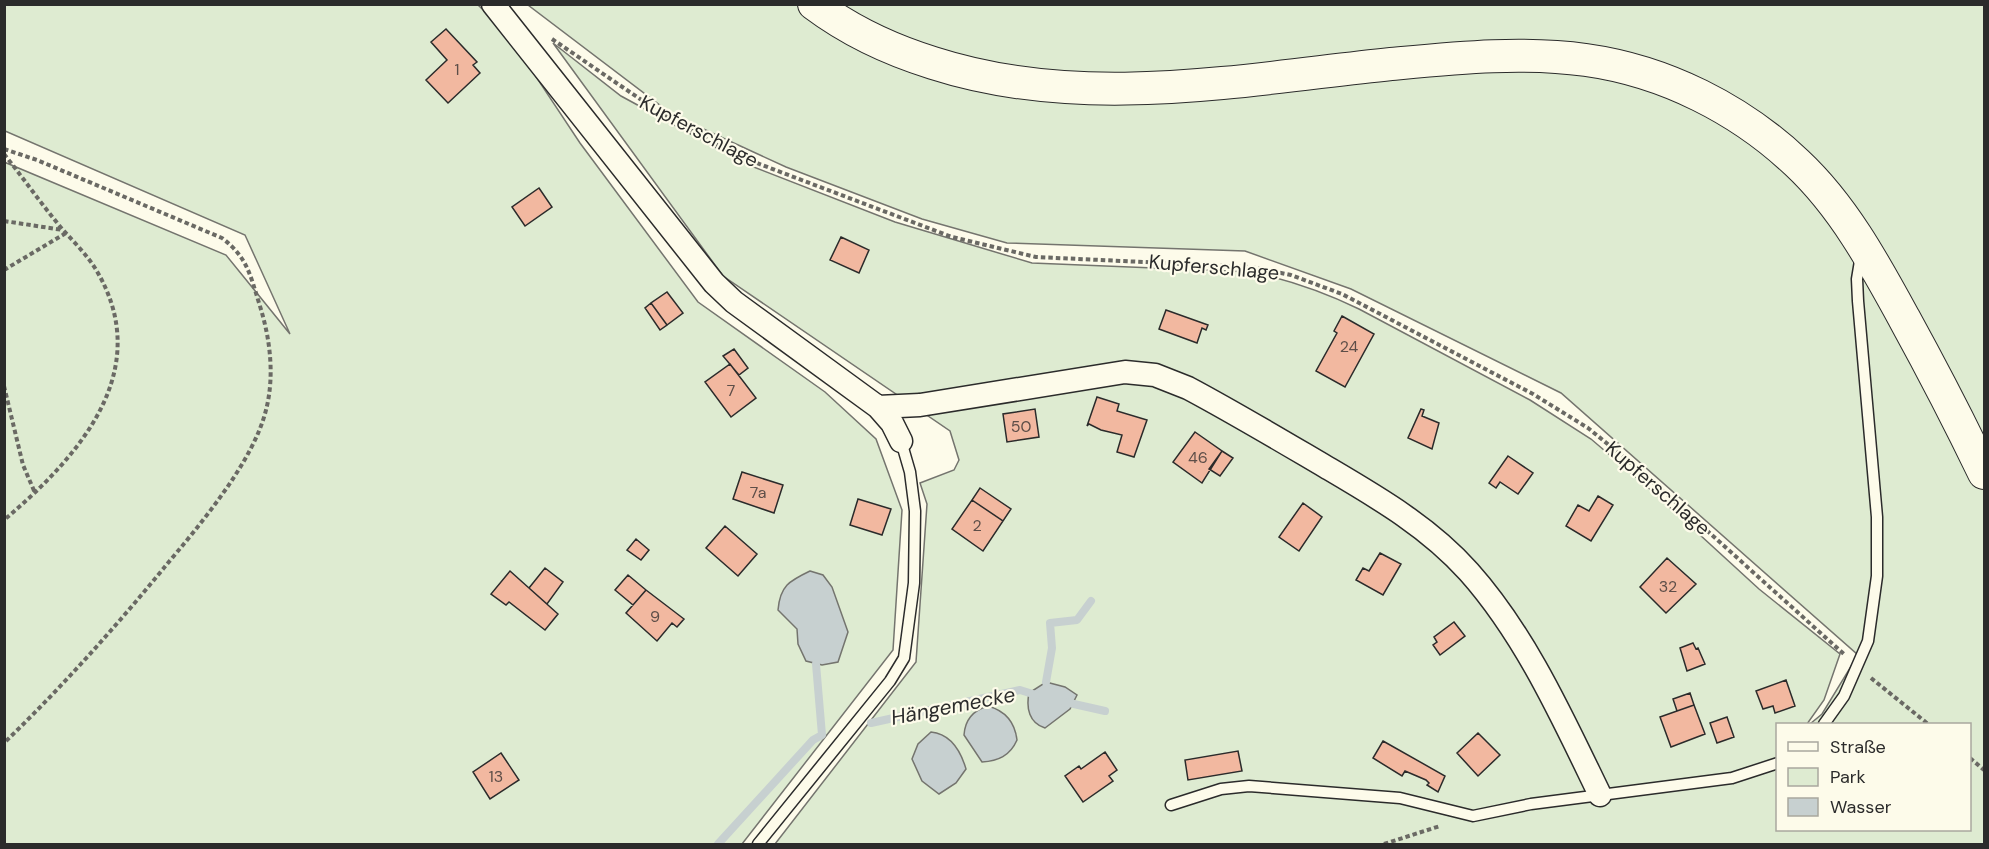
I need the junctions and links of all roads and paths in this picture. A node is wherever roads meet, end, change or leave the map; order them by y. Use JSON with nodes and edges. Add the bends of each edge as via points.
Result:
{"nodes":[{"id":1,"x":494,"y":4,"type":"edge"},
{"id":2,"x":814,"y":4,"type":"edge"},
{"id":3,"x":545,"y":35,"type":"dead end"},
{"id":4,"x":4,"y":149,"type":"edge"},
{"id":5,"x":4,"y":154,"type":"edge"},
{"id":6,"x":4,"y":221,"type":"edge"},
{"id":7,"x":65,"y":232,"type":"junction"},
{"id":8,"x":1863,"y":246,"type":"junction"},
{"id":9,"x":4,"y":270,"type":"edge"},
{"id":10,"x":4,"y":386,"type":"edge"},
{"id":11,"x":878,"y":407,"type":"junction"},
{"id":12,"x":901,"y":441,"type":"joint"},
{"id":13,"x":1984,"y":473,"type":"edge"},
{"id":14,"x":35,"y":493,"type":"junction"},
{"id":15,"x":4,"y":520,"type":"edge"},
{"id":16,"x":1857,"y":667,"type":"junction"},
{"id":17,"x":1825,"y":723,"type":"edge"},
{"id":18,"x":1927,"y":723,"type":"edge"},
{"id":19,"x":4,"y":743,"type":"edge"},
{"id":20,"x":1971,"y":759,"type":"edge"},
{"id":21,"x":1776,"y":764,"type":"edge"},
{"id":22,"x":1984,"y":770,"type":"edge"},
{"id":23,"x":1600,"y":795,"type":"junction"},
{"id":24,"x":1171,"y":806,"type":"dead end"},
{"id":25,"x":1473,"y":816,"type":"junction"},
{"id":26,"x":758,"y":844,"type":"edge"},
{"id":27,"x":1384,"y":844,"type":"edge"}],
"edges":[{"from":1,"to":11,"type":"street","via":[[714,283],[734,302]]},
{"from":2,"to":8,"type":"main road","via":[[871,39],[926,61],[1001,81],[1048,87],[1159,87],[1442,59],[1517,56],[1587,60],[1623,67],[1684,88],[1743,119],[1799,164],[1839,209]]},
{"from":3,"to":16,"type":"path","name":"Kupferschlage","via":[[662,114],[733,154],[952,237],[1036,257],[1260,268],[1310,281],[1352,298],[1533,394],[1605,441]]},
{"from":4,"to":19,"type":"path","via":[[222,237],[239,251],[247,265],[270,348],[263,418],[212,510],[100,644]]},
{"from":5,"to":7,"type":"path"},
{"from":6,"to":7,"type":"path"},
{"from":7,"to":9,"type":"path"},
{"from":7,"to":14,"type":"path","via":[[94,267],[110,297],[117,322],[118,348],[112,384],[92,425],[65,463]]},
{"from":8,"to":13,"type":"main road"},
{"from":8,"to":16,"type":"lane","via":[[1858,301],[1878,555],[1868,640]]},
{"from":10,"to":14,"type":"path","via":[[23,465]]},
{"from":11,"to":12,"type":"street"},
{"from":11,"to":23,"type":"street","via":[[920,405],[1125,372],[1169,379],[1208,398],[1373,495],[1436,538],[1467,570],[1508,625],[1560,713]]},
{"from":12,"to":26,"type":"lane","via":[[915,511],[914,583],[904,658],[891,681]]},
{"from":14,"to":15,"type":"path"},
{"from":16,"to":17,"type":"lane","via":[[1844,696]]},
{"from":16,"to":18,"type":"path","name":"Kupferschlage"},
{"from":20,"to":22,"type":"path"},
{"from":21,"to":23,"type":"lane","via":[[1732,778]]},
{"from":23,"to":25,"type":"lane"},
{"from":24,"to":25,"type":"lane","via":[[1221,789],[1249,786],[1400,798]]},
{"from":25,"to":27,"type":"path"}]}
